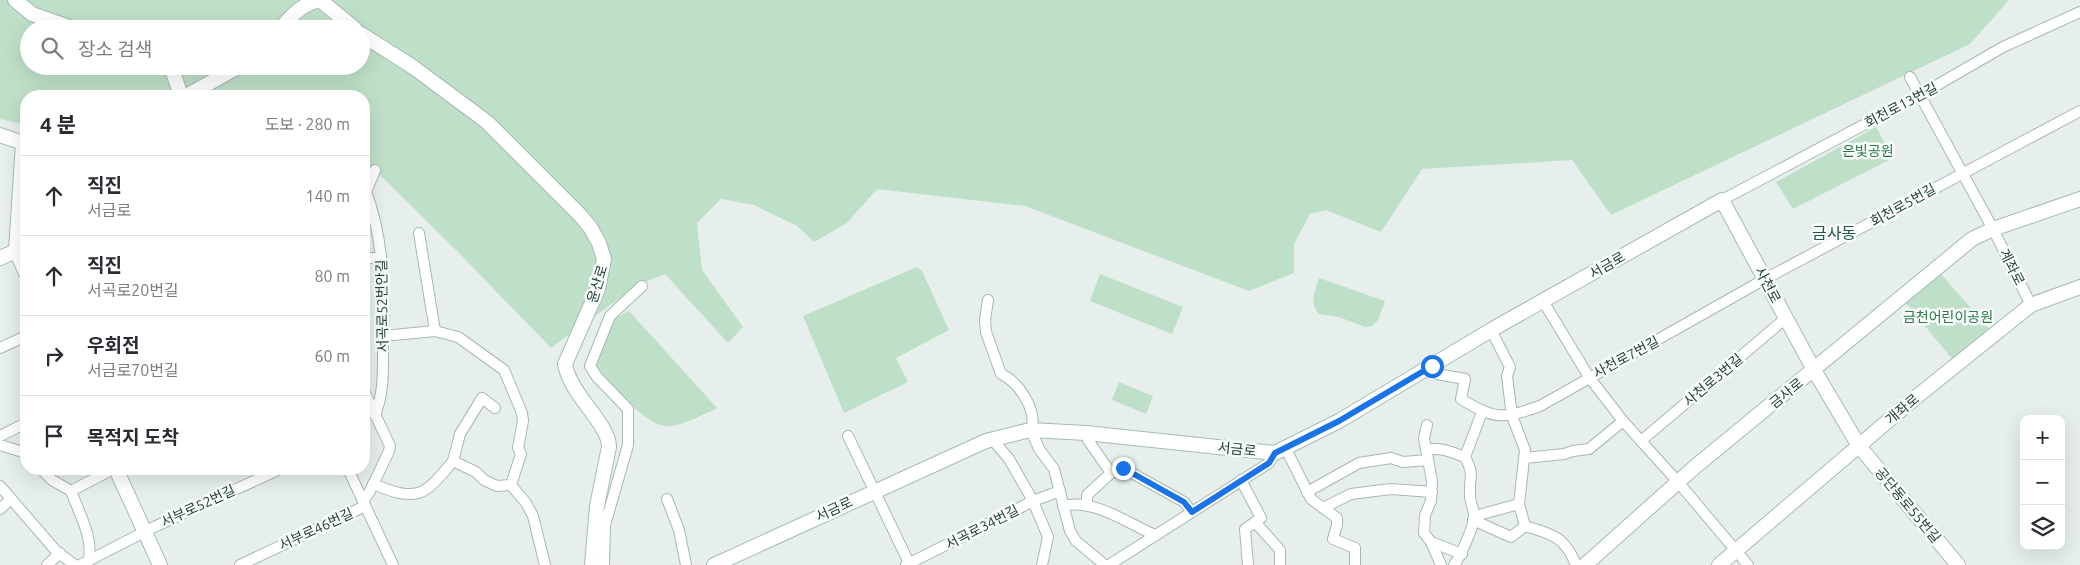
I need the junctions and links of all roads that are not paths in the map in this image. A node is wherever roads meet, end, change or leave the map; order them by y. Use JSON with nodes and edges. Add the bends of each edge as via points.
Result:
{"nodes":[{"id":1,"x":15,"y":0,"type":"edge"},
{"id":2,"x":319,"y":0,"type":"edge"},
{"id":3,"x":2080,"y":12,"type":"edge"},
{"id":4,"x":49,"y":20,"type":"edge"},
{"id":5,"x":288,"y":20,"type":"edge"},
{"id":6,"x":344,"y":20,"type":"edge"},
{"id":7,"x":370,"y":40,"type":"edge"},
{"id":8,"x":173,"y":75,"type":"edge"},
{"id":9,"x":224,"y":75,"type":"edge"},
{"id":10,"x":1910,"y":77,"type":"dead end"},
{"id":11,"x":179,"y":90,"type":"edge"},
{"id":12,"x":197,"y":90,"type":"edge"},
{"id":13,"x":1920,"y":95,"type":"junction"},
{"id":14,"x":2080,"y":111,"type":"edge"},
{"id":15,"x":0,"y":135,"type":"edge"},
{"id":16,"x":20,"y":141,"type":"edge"},
{"id":17,"x":375,"y":170,"type":"dead end"},
{"id":18,"x":1962,"y":172,"type":"junction"},
{"id":19,"x":370,"y":182,"type":"edge"},
{"id":20,"x":2080,"y":199,"type":"edge"},
{"id":21,"x":1722,"y":200,"type":"junction"},
{"id":22,"x":370,"y":203,"type":"edge"},
{"id":23,"x":1993,"y":229,"type":"junction"},
{"id":24,"x":419,"y":233,"type":"dead end"},
{"id":25,"x":20,"y":248,"type":"edge"},
{"id":26,"x":0,"y":258,"type":"edge"},
{"id":27,"x":370,"y":258,"type":"edge"},
{"id":28,"x":381,"y":258,"type":"junction"},
{"id":29,"x":1765,"y":279,"type":"junction"},
{"id":30,"x":642,"y":286,"type":"dead end"},
{"id":31,"x":2080,"y":287,"type":"edge"},
{"id":32,"x":988,"y":300,"type":"dead end"},
{"id":33,"x":1543,"y":301,"type":"junction"},
{"id":34,"x":2031,"y":305,"type":"junction"},
{"id":35,"x":1786,"y":318,"type":"junction"},
{"id":36,"x":1491,"y":330,"type":"junction"},
{"id":37,"x":435,"y":331,"type":"junction"},
{"id":38,"x":384,"y":336,"type":"junction"},
{"id":39,"x":20,"y":339,"type":"edge"},
{"id":40,"x":0,"y":348,"type":"edge"},
{"id":41,"x":1432,"y":366,"type":"junction"},
{"id":42,"x":1814,"y":370,"type":"junction"},
{"id":43,"x":1589,"y":376,"type":"junction"},
{"id":44,"x":370,"y":404,"type":"edge"},
{"id":45,"x":495,"y":408,"type":"dead end"},
{"id":46,"x":1482,"y":412,"type":"junction"},
{"id":47,"x":375,"y":415,"type":"junction"},
{"id":48,"x":1512,"y":416,"type":"junction"},
{"id":49,"x":1623,"y":421,"type":"junction"},
{"id":50,"x":1427,"y":425,"type":"dead end"},
{"id":51,"x":20,"y":426,"type":"edge"},
{"id":52,"x":1031,"y":430,"type":"junction"},
{"id":53,"x":1086,"y":433,"type":"junction"},
{"id":54,"x":0,"y":436,"type":"edge"},
{"id":55,"x":848,"y":436,"type":"dead end"},
{"id":56,"x":992,"y":439,"type":"junction"},
{"id":57,"x":1641,"y":441,"type":"junction"},
{"id":58,"x":0,"y":445,"type":"edge"},
{"id":59,"x":1859,"y":446,"type":"junction"},
{"id":60,"x":20,"y":451,"type":"edge"},
{"id":61,"x":1280,"y":451,"type":"junction"},
{"id":62,"x":1427,"y":455,"type":"junction"},
{"id":63,"x":1465,"y":457,"type":"junction"},
{"id":64,"x":1525,"y":458,"type":"junction"},
{"id":65,"x":454,"y":461,"type":"junction"},
{"id":66,"x":1111,"y":473,"type":"junction"},
{"id":67,"x":47,"y":475,"type":"edge"},
{"id":68,"x":102,"y":475,"type":"edge"},
{"id":69,"x":117,"y":475,"type":"edge"},
{"id":70,"x":267,"y":475,"type":"edge"},
{"id":71,"x":351,"y":475,"type":"edge"},
{"id":72,"x":1241,"y":480,"type":"junction"},
{"id":73,"x":1678,"y":482,"type":"junction"},
{"id":74,"x":373,"y":484,"type":"junction"},
{"id":75,"x":0,"y":486,"type":"edge"},
{"id":76,"x":511,"y":486,"type":"junction"},
{"id":77,"x":873,"y":490,"type":"junction"},
{"id":78,"x":71,"y":491,"type":"junction"},
{"id":79,"x":1060,"y":491,"type":"junction"},
{"id":80,"x":1307,"y":492,"type":"junction"},
{"id":81,"x":1432,"y":492,"type":"junction"},
{"id":82,"x":11,"y":499,"type":"junction"},
{"id":83,"x":667,"y":499,"type":"dead end"},
{"id":84,"x":1033,"y":501,"type":"junction"},
{"id":85,"x":364,"y":504,"type":"junction"},
{"id":86,"x":1087,"y":504,"type":"junction"},
{"id":87,"x":1519,"y":504,"type":"junction"},
{"id":88,"x":1063,"y":506,"type":"junction"},
{"id":89,"x":1323,"y":508,"type":"junction"},
{"id":90,"x":0,"y":509,"type":"edge"},
{"id":91,"x":1192,"y":512,"type":"junction"},
{"id":92,"x":1474,"y":518,"type":"junction"},
{"id":93,"x":1258,"y":520,"type":"junction"},
{"id":94,"x":1524,"y":526,"type":"junction"},
{"id":95,"x":145,"y":533,"type":"junction"},
{"id":96,"x":1155,"y":535,"type":"junction"},
{"id":97,"x":1431,"y":542,"type":"junction"},
{"id":98,"x":1736,"y":550,"type":"junction"},
{"id":99,"x":60,"y":553,"type":"junction"},
{"id":100,"x":1462,"y":554,"type":"junction"},
{"id":101,"x":81,"y":564,"type":"edge"},
{"id":102,"x":721,"y":564,"type":"edge"},
{"id":103,"x":47,"y":565,"type":"edge"},
{"id":104,"x":160,"y":565,"type":"edge"},
{"id":105,"x":240,"y":565,"type":"edge"},
{"id":106,"x":393,"y":565,"type":"edge"},
{"id":107,"x":545,"y":565,"type":"edge"},
{"id":108,"x":592,"y":565,"type":"edge"},
{"id":109,"x":604,"y":565,"type":"edge"},
{"id":110,"x":686,"y":565,"type":"edge"},
{"id":111,"x":908,"y":565,"type":"edge"},
{"id":112,"x":1042,"y":565,"type":"edge"},
{"id":113,"x":1107,"y":565,"type":"edge"},
{"id":114,"x":1248,"y":565,"type":"edge"},
{"id":115,"x":1280,"y":565,"type":"edge"},
{"id":116,"x":1355,"y":565,"type":"edge"},
{"id":117,"x":1441,"y":565,"type":"edge"},
{"id":118,"x":1454,"y":565,"type":"edge"},
{"id":119,"x":1576,"y":565,"type":"edge"},
{"id":120,"x":1585,"y":565,"type":"edge"},
{"id":121,"x":1719,"y":565,"type":"edge"},
{"id":122,"x":1748,"y":565,"type":"edge"},
{"id":123,"x":1958,"y":565,"type":"edge"}],
"edges":[{"from":1,"to":4,"type":"street","via":[[32,14]]},
{"from":2,"to":5,"type":"street","via":[[296,10]]},
{"from":2,"to":6,"type":"street"},
{"from":3,"to":13,"type":"street","name":"회천로13번길","via":[[2003,47]]},
{"from":7,"to":108,"type":"street","name":"윤산로","via":[[487,122],[580,215],[599,243],[604,259],[598,289],[565,364],[578,394],[609,437],[597,506]]},
{"from":8,"to":11,"type":"street"},
{"from":9,"to":12,"type":"street"},
{"from":10,"to":13,"type":"street"},
{"from":13,"to":18,"type":"street"},
{"from":13,"to":21,"type":"street","name":"회천로13번길"},
{"from":14,"to":18,"type":"street","name":"회천로5번길"},
{"from":15,"to":16,"type":"street"},
{"from":17,"to":19,"type":"street","name":"서곡로52번안길"},
{"from":18,"to":23,"type":"street"},
{"from":18,"to":29,"type":"street","name":"회천로5번길"},
{"from":20,"to":23,"type":"street","name":"금사로"},
{"from":21,"to":29,"type":"street","name":"사천로"},
{"from":21,"to":33,"type":"street","name":"서금로"},
{"from":22,"to":28,"type":"street","name":"서곡로52번안길"},
{"from":23,"to":34,"type":"street","name":"계좌로"},
{"from":23,"to":42,"type":"street","name":"금사로","via":[[1972,239]]},
{"from":24,"to":37,"type":"street"},
{"from":25,"to":26,"type":"street"},
{"from":27,"to":28,"type":"street"},
{"from":28,"to":38,"type":"street","name":"서곡로52번안길"},
{"from":29,"to":35,"type":"street","name":"사천로"},
{"from":29,"to":43,"type":"street","name":"사천로7번길"},
{"from":30,"to":109,"type":"street","via":[[610,316],[590,366],[628,409],[628,444],[605,525]]},
{"from":31,"to":34,"type":"street","name":"개좌로"},
{"from":32,"to":52,"type":"street","via":[[986,332],[1001,374],[1009,378],[1029,404],[1034,423]]},
{"from":33,"to":36,"type":"street","name":"서금로"},
{"from":33,"to":43,"type":"street"},
{"from":34,"to":59,"type":"street","name":"개좌로"},
{"from":35,"to":42,"type":"street","name":"사천로"},
{"from":35,"to":57,"type":"street","name":"사천로3번길"},
{"from":36,"to":41,"type":"street","name":"서금로"},
{"from":36,"to":48,"type":"street","via":[[1510,367],[1507,376]]},
{"from":37,"to":38,"type":"street"},
{"from":37,"to":76,"type":"street","via":[[458,337],[504,370],[523,420],[518,448],[521,454]]},
{"from":38,"to":47,"type":"street","name":"서곡로52번안길","via":[[383,386]]},
{"from":39,"to":40,"type":"street"},
{"from":41,"to":46,"type":"street","name":"사천로7번길","via":[[1437,374],[1465,380],[1461,399]]},
{"from":41,"to":61,"type":"street","name":"서금로","via":[[1339,421]]},
{"from":42,"to":59,"type":"street","name":"사천로"},
{"from":42,"to":73,"type":"street","name":"금사로"},
{"from":43,"to":48,"type":"street","name":"사천로7번길","via":[[1540,406]]},
{"from":43,"to":49,"type":"street"},
{"from":44,"to":47,"type":"street"},
{"from":45,"to":65,"type":"street","via":[[482,398],[460,434]]},
{"from":46,"to":48,"type":"street","name":"사천로7번길"},
{"from":46,"to":63,"type":"street"},
{"from":47,"to":74,"type":"street","via":[[390,446]]},
{"from":48,"to":64,"type":"street","via":[[1519,430]]},
{"from":49,"to":57,"type":"street"},
{"from":49,"to":64,"type":"street","via":[[1589,449]]},
{"from":50,"to":62,"type":"street","via":[[1424,438]]},
{"from":51,"to":54,"type":"street"},
{"from":52,"to":53,"type":"street","name":"서금로"},
{"from":52,"to":56,"type":"street","name":"서금로"},
{"from":52,"to":79,"type":"street","via":[[1039,449],[1054,469]]},
{"from":53,"to":61,"type":"street","name":"서금로"},
{"from":53,"to":66,"type":"street"},
{"from":55,"to":77,"type":"street"},
{"from":56,"to":77,"type":"street","name":"서금로"},
{"from":56,"to":84,"type":"street","via":[[1010,459]]},
{"from":57,"to":73,"type":"street"},
{"from":58,"to":60,"type":"street"},
{"from":59,"to":98,"type":"street","name":"개좌로"},
{"from":59,"to":123,"type":"street","name":"공단동로55번길"},
{"from":61,"to":72,"type":"street","via":[[1269,463]]},
{"from":61,"to":80,"type":"street"},
{"from":62,"to":63,"type":"street","via":[[1436,448]]},
{"from":62,"to":80,"type":"street","via":[[1403,462],[1392,458],[1360,463]]},
{"from":62,"to":81,"type":"street"},
{"from":63,"to":92,"type":"street","via":[[1472,470],[1469,493]]},
{"from":64,"to":87,"type":"street"},
{"from":65,"to":74,"type":"street","via":[[435,484],[418,495],[399,494]]},
{"from":65,"to":76,"type":"street","via":[[497,486]]},
{"from":66,"to":86,"type":"street","via":[[1087,495]]},
{"from":66,"to":91,"type":"street","via":[[1123,468],[1184,502]]},
{"from":67,"to":78,"type":"street"},
{"from":68,"to":78,"type":"street"},
{"from":69,"to":95,"type":"street"},
{"from":70,"to":95,"type":"street","name":"서부로52번길"},
{"from":71,"to":85,"type":"street"},
{"from":72,"to":91,"type":"street"},
{"from":72,"to":93,"type":"street"},
{"from":73,"to":98,"type":"street"},
{"from":73,"to":120,"type":"street","name":"금사로"},
{"from":74,"to":85,"type":"street"},
{"from":75,"to":82,"type":"street"},
{"from":76,"to":107,"type":"street","via":[[533,516]]},
{"from":77,"to":102,"type":"street","name":"서금로"},
{"from":77,"to":111,"type":"street"},
{"from":78,"to":101,"type":"street","via":[[91,552]]},
{"from":79,"to":84,"type":"street","name":"서곡로34번길"},
{"from":79,"to":88,"type":"street"},
{"from":80,"to":89,"type":"street","via":[[1310,499]]},
{"from":81,"to":89,"type":"street","via":[[1391,489],[1352,494]]},
{"from":81,"to":97,"type":"street","via":[[1424,533]]},
{"from":82,"to":90,"type":"street"},
{"from":82,"to":99,"type":"street"},
{"from":83,"to":110,"type":"street","via":[[679,530]]},
{"from":84,"to":111,"type":"street","name":"서곡로34번길"},
{"from":84,"to":112,"type":"street","via":[[1048,537]]},
{"from":85,"to":105,"type":"street","name":"서부로46번길"},
{"from":85,"to":106,"type":"street"},
{"from":86,"to":88,"type":"street"},
{"from":86,"to":96,"type":"street"},
{"from":87,"to":92,"type":"street"},
{"from":87,"to":94,"type":"street"},
{"from":88,"to":113,"type":"street","via":[[1076,541]]},
{"from":89,"to":116,"type":"street","via":[[1337,518],[1333,539],[1355,548]]},
{"from":91,"to":96,"type":"street"},
{"from":92,"to":94,"type":"street","via":[[1511,537]]},
{"from":92,"to":100,"type":"street"},
{"from":93,"to":114,"type":"street","via":[[1245,530]]},
{"from":93,"to":115,"type":"street","via":[[1280,550]]},
{"from":94,"to":119,"type":"street","via":[[1557,536],[1572,554]]},
{"from":95,"to":101,"type":"street","name":"서부로52번길"},
{"from":95,"to":104,"type":"street"},
{"from":96,"to":113,"type":"street"},
{"from":97,"to":100,"type":"street"},
{"from":97,"to":117,"type":"street"},
{"from":98,"to":121,"type":"street","name":"개좌로"},
{"from":98,"to":122,"type":"street"},
{"from":99,"to":101,"type":"street"},
{"from":99,"to":103,"type":"street"},
{"from":100,"to":118,"type":"street"}]}
